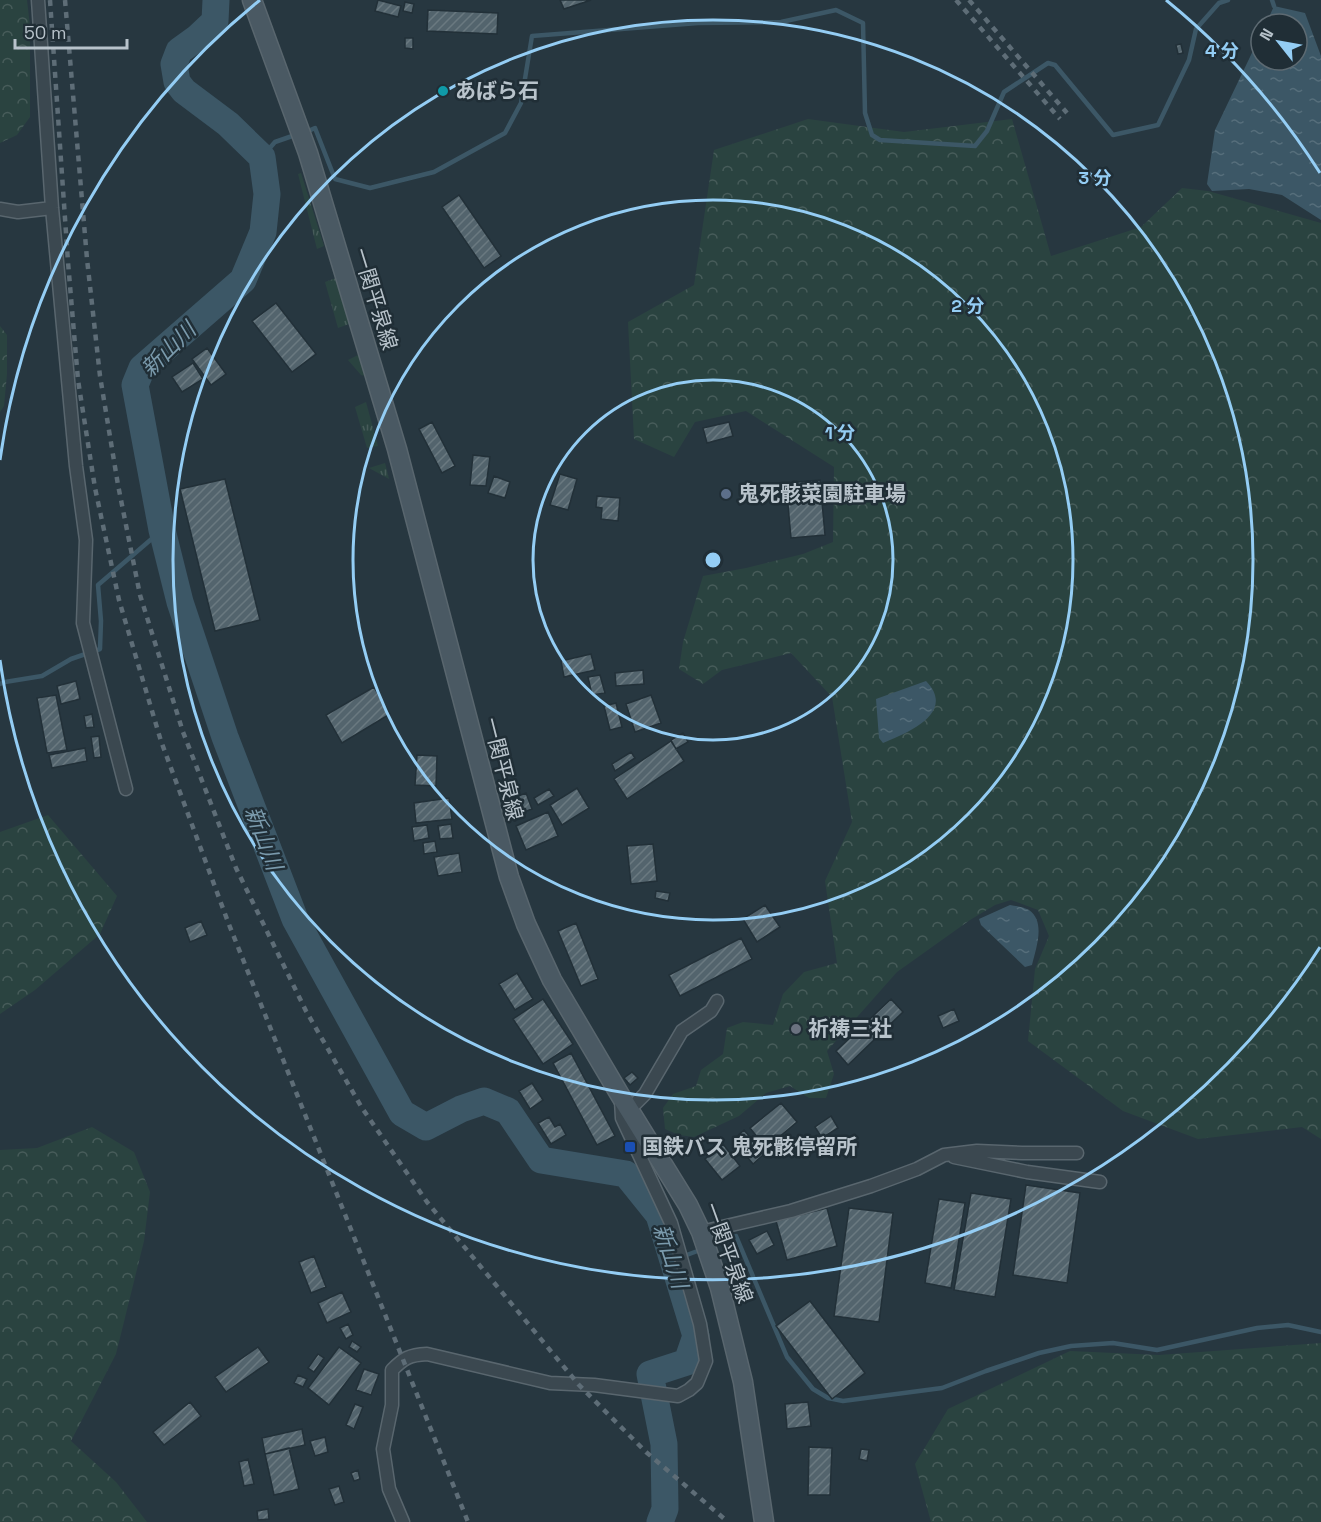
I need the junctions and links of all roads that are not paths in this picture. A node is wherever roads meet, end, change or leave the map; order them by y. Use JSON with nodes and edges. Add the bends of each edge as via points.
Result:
{"nodes":[{"id":1,"x":38,"y":0,"type":"edge"},
{"id":2,"x":252,"y":0,"type":"edge"},
{"id":3,"x":52,"y":208,"type":"junction"},
{"id":4,"x":0,"y":209,"type":"edge"},
{"id":5,"x":126,"y":789,"type":"dead end"},
{"id":6,"x":717,"y":1001,"type":"dead end"},
{"id":7,"x":625,"y":1102,"type":"junction"},
{"id":8,"x":1077,"y":1153,"type":"dead end"},
{"id":9,"x":944,"y":1155,"type":"junction"},
{"id":10,"x":1100,"y":1182,"type":"dead end"},
{"id":11,"x":701,"y":1232,"type":"junction"},
{"id":12,"x":764,"y":1521,"type":"edge"},
{"id":13,"x":403,"y":1522,"type":"edge"}],
"edges":[{"from":1,"to":3,"type":"street"},
{"from":2,"to":7,"type":"main road","name":"一関平泉線","via":[[308,153],[397,449],[509,877],[552,980]]},
{"from":3,"to":4,"type":"street","via":[[18,212]]},
{"from":3,"to":5,"type":"street","via":[[86,540],[83,623]]},
{"from":6,"to":7,"type":"street","via":[[711,1011],[682,1031],[645,1094]]},
{"from":7,"to":11,"type":"main road","name":"一関平泉線"},
{"from":7,"to":13,"type":"street","via":[[622,1118],[670,1223],[700,1324],[706,1361],[698,1383],[678,1396],[550,1383],[427,1354],[404,1359],[392,1370],[392,1405],[383,1449],[389,1489]]},
{"from":8,"to":9,"type":"street","via":[[977,1151]]},
{"from":9,"to":10,"type":"street"},
{"from":9,"to":11,"type":"street","via":[[861,1189],[791,1211]]},
{"from":11,"to":12,"type":"main road","name":"一関平泉線","via":[[720,1288],[743,1382]]}]}
